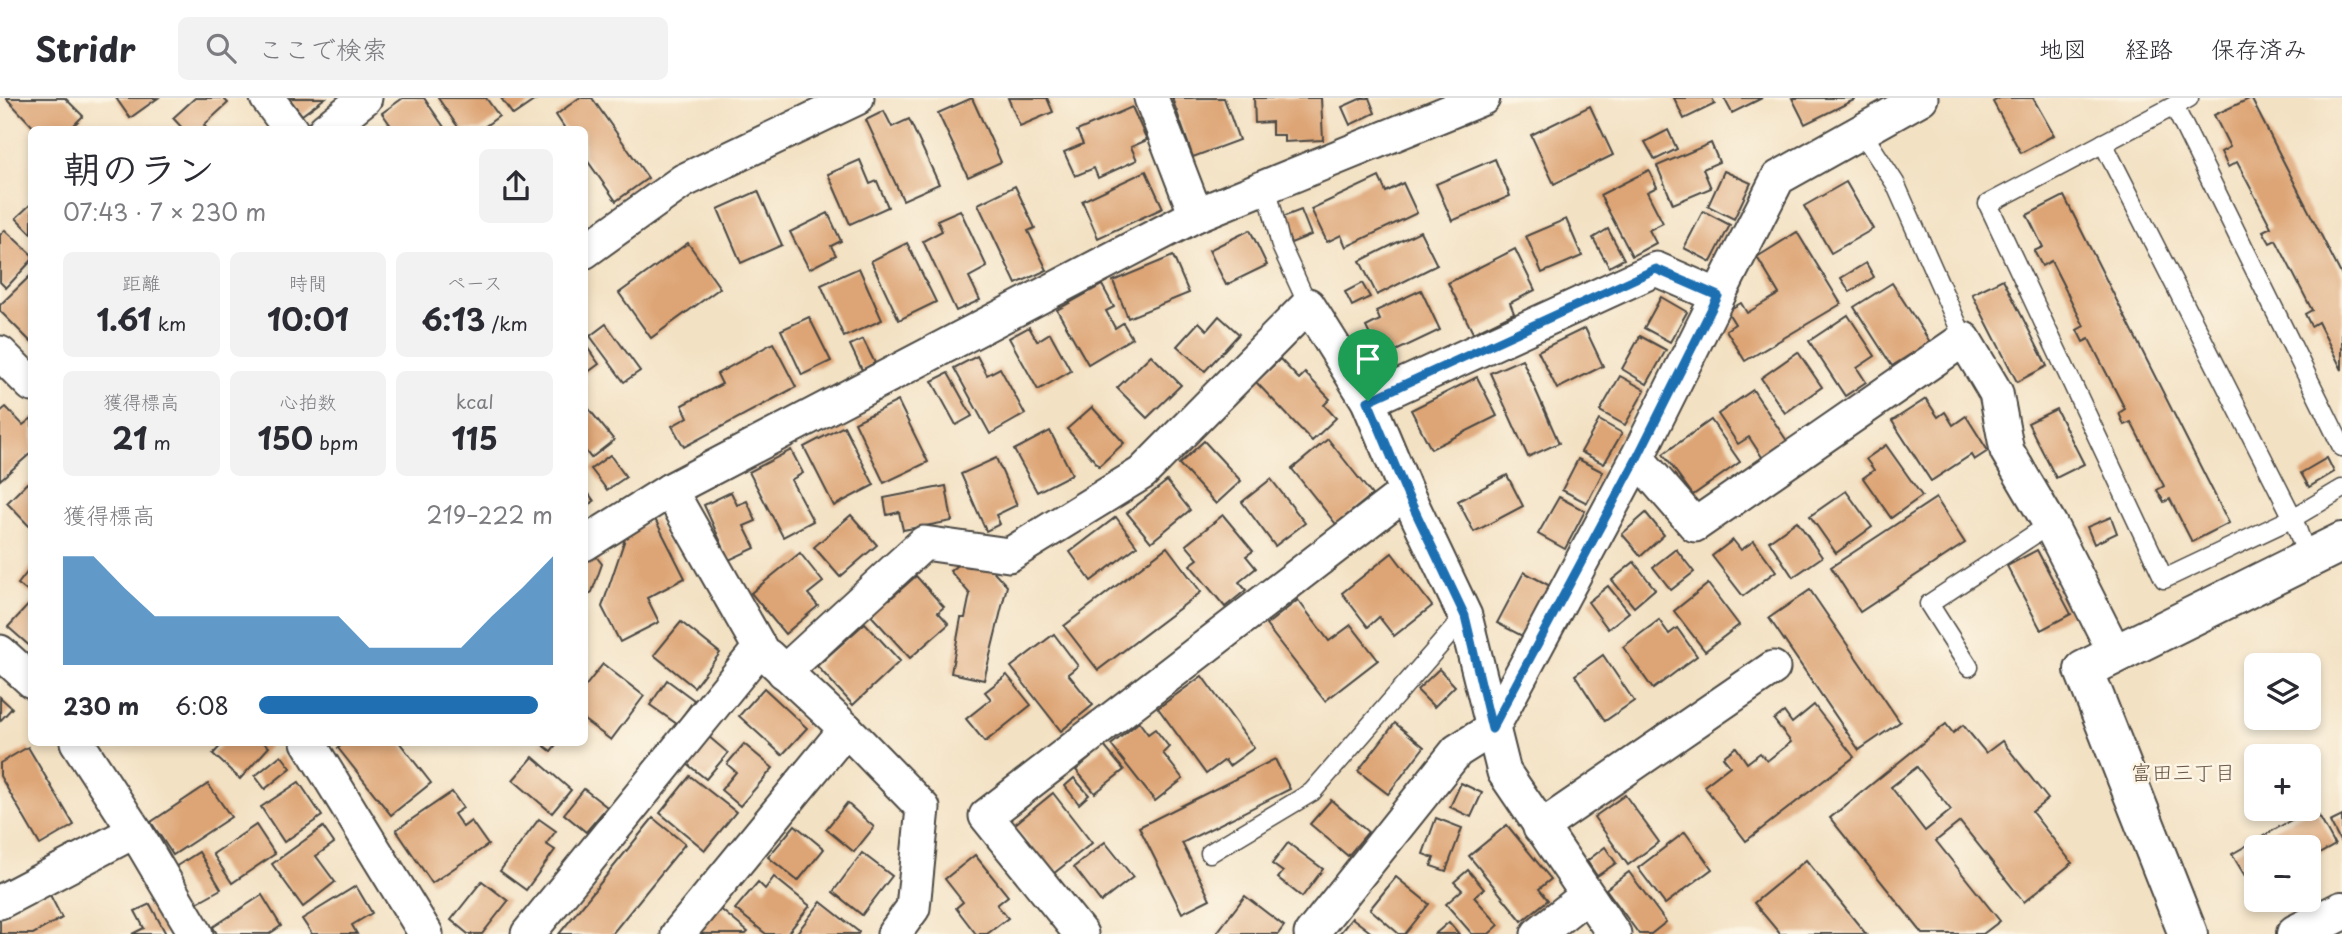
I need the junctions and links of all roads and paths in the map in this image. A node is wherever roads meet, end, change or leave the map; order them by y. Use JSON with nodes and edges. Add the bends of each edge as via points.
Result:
{"nodes":[{"id":1,"x":267,"y":98,"type":"edge"},
{"id":2,"x":365,"y":98,"type":"edge"},
{"id":3,"x":857,"y":98,"type":"edge"},
{"id":4,"x":1151,"y":98,"type":"edge"},
{"id":5,"x":1483,"y":98,"type":"edge"},
{"id":6,"x":1921,"y":98,"type":"edge"},
{"id":7,"x":2181,"y":102,"type":"edge"},
{"id":8,"x":288,"y":126,"type":"edge"},
{"id":9,"x":330,"y":126,"type":"edge"},
{"id":10,"x":1861,"y":131,"type":"junction"},
{"id":11,"x":2103,"y":143,"type":"junction"},
{"id":12,"x":1266,"y":184,"type":"junction"},
{"id":13,"x":1196,"y":215,"type":"junction"},
{"id":14,"x":588,"y":249,"type":"edge"},
{"id":15,"x":1718,"y":296,"type":"junction"},
{"id":16,"x":1308,"y":305,"type":"junction"},
{"id":17,"x":1964,"y":339,"type":"junction"},
{"id":18,"x":1368,"y":401,"type":"junction"},
{"id":19,"x":2342,"y":447,"type":"edge"},
{"id":20,"x":1637,"y":458,"type":"junction"},
{"id":21,"x":2342,"y":489,"type":"edge"},
{"id":22,"x":670,"y":490,"type":"junction"},
{"id":23,"x":1406,"y":492,"type":"junction"},
{"id":24,"x":2293,"y":518,"type":"junction"},
{"id":25,"x":2050,"y":524,"type":"junction"},
{"id":26,"x":588,"y":541,"type":"edge"},
{"id":27,"x":2342,"y":542,"type":"edge"},
{"id":28,"x":2308,"y":559,"type":"junction"},
{"id":29,"x":1465,"y":616,"type":"junction"},
{"id":30,"x":760,"y":648,"type":"junction"},
{"id":31,"x":0,"y":652,"type":"edge"},
{"id":32,"x":2115,"y":653,"type":"junction"},
{"id":33,"x":1969,"y":667,"type":"dead end"},
{"id":34,"x":1773,"y":668,"type":"dead end"},
{"id":35,"x":784,"y":673,"type":"junction"},
{"id":36,"x":28,"y":677,"type":"edge"},
{"id":37,"x":846,"y":729,"type":"junction"},
{"id":38,"x":1492,"y":729,"type":"junction"},
{"id":39,"x":80,"y":746,"type":"edge"},
{"id":40,"x":310,"y":746,"type":"edge"},
{"id":41,"x":1540,"y":828,"type":"junction"},
{"id":42,"x":135,"y":831,"type":"junction"},
{"id":43,"x":1210,"y":853,"type":"dead end"},
{"id":44,"x":1586,"y":896,"type":"junction"},
{"id":45,"x":0,"y":902,"type":"edge"},
{"id":46,"x":2342,"y":911,"type":"edge"},
{"id":47,"x":196,"y":934,"type":"edge"},
{"id":48,"x":426,"y":934,"type":"edge"},
{"id":49,"x":528,"y":934,"type":"edge"},
{"id":50,"x":678,"y":934,"type":"edge"},
{"id":51,"x":894,"y":934,"type":"edge"},
{"id":52,"x":1081,"y":934,"type":"edge"},
{"id":53,"x":1311,"y":934,"type":"edge"},
{"id":54,"x":1538,"y":934,"type":"edge"},
{"id":55,"x":1614,"y":934,"type":"edge"},
{"id":56,"x":2188,"y":934,"type":"edge"},
{"id":57,"x":2296,"y":934,"type":"edge"}],
"edges":[{"from":1,"to":8,"type":"street"},
{"from":2,"to":9,"type":"street"},
{"from":3,"to":14,"type":"street","via":[[683,181]]},
{"from":4,"to":13,"type":"street"},
{"from":5,"to":12,"type":"street"},
{"from":6,"to":10,"type":"street"},
{"from":7,"to":11,"type":"lane"},
{"from":7,"to":19,"type":"lane"},
{"from":10,"to":15,"type":"street","via":[[1778,178]]},
{"from":10,"to":17,"type":"lane","via":[[1895,183]]},
{"from":11,"to":24,"type":"lane"},
{"from":11,"to":24,"type":"lane","via":[[1987,204],[2164,579]]},
{"from":12,"to":13,"type":"street"},
{"from":12,"to":16,"type":"lane","via":[[1281,246]]},
{"from":13,"to":22,"type":"street"},
{"from":15,"to":18,"type":"street","via":[[1656,269]]},
{"from":15,"to":20,"type":"street"},
{"from":16,"to":18,"type":"street"},
{"from":16,"to":35,"type":"street","via":[[1142,473],[1009,555],[925,543]]},
{"from":17,"to":20,"type":"street","via":[[1695,526]]},
{"from":17,"to":25,"type":"street","via":[[1996,393],[2007,451]]},
{"from":18,"to":23,"type":"street"},
{"from":20,"to":38,"type":"street"},
{"from":21,"to":24,"type":"lane"},
{"from":22,"to":26,"type":"street"},
{"from":22,"to":30,"type":"street"},
{"from":23,"to":29,"type":"street"},
{"from":23,"to":52,"type":"street","via":[[986,816]]},
{"from":24,"to":28,"type":"lane"},
{"from":25,"to":32,"type":"street"},
{"from":25,"to":33,"type":"lane","via":[[1929,604]]},
{"from":27,"to":28,"type":"street"},
{"from":28,"to":32,"type":"street"},
{"from":29,"to":38,"type":"street"},
{"from":29,"to":43,"type":"lane","via":[[1312,792]]},
{"from":30,"to":35,"type":"street"},
{"from":30,"to":49,"type":"street"},
{"from":31,"to":36,"type":"street"},
{"from":32,"to":56,"type":"street","via":[[2084,670]]},
{"from":34,"to":41,"type":"street"},
{"from":35,"to":37,"type":"street"},
{"from":37,"to":50,"type":"street"},
{"from":37,"to":51,"type":"street","via":[[923,807],[913,908]]},
{"from":38,"to":41,"type":"street","via":[[1504,772]]},
{"from":38,"to":53,"type":"street","via":[[1457,751]]},
{"from":39,"to":42,"type":"street"},
{"from":40,"to":48,"type":"street"},
{"from":41,"to":44,"type":"street"},
{"from":42,"to":45,"type":"street"},
{"from":42,"to":47,"type":"street"},
{"from":44,"to":54,"type":"street"},
{"from":44,"to":55,"type":"street"},
{"from":46,"to":57,"type":"street"}]}
